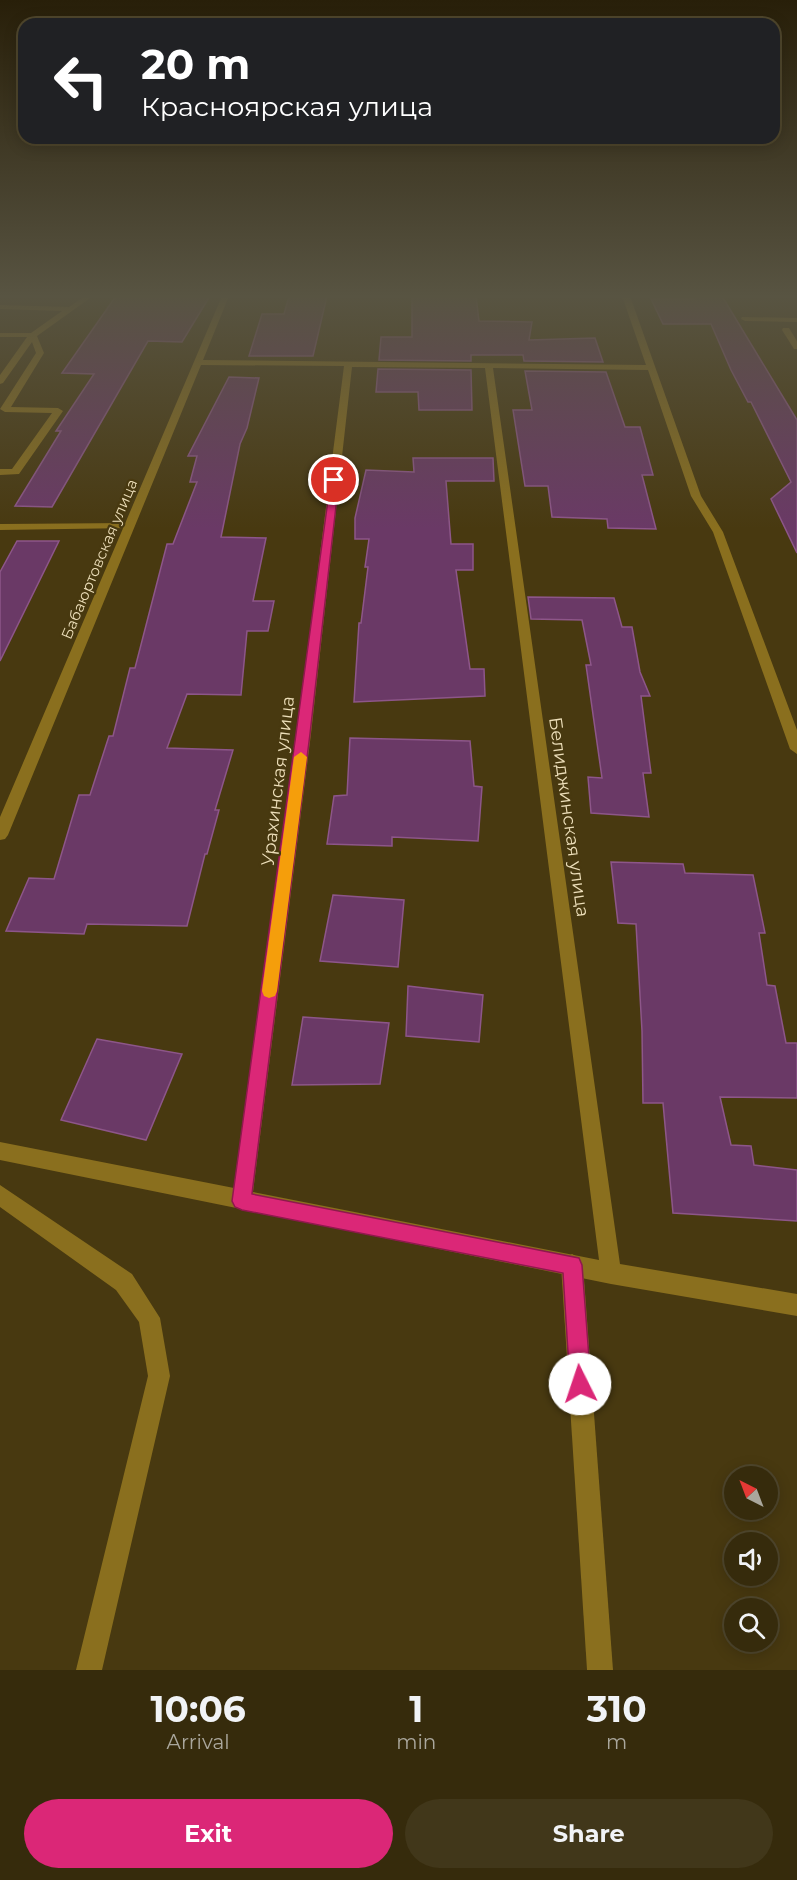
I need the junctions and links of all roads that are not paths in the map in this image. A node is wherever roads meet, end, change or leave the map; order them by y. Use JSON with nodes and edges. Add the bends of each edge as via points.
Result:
{"nodes":[{"id":1,"x":27,"y":374,"type":"edge"},
{"id":2,"x":194,"y":374,"type":"edge"},
{"id":3,"x":347,"y":374,"type":"edge"},
{"id":4,"x":490,"y":374,"type":"edge"},
{"id":5,"x":654,"y":374,"type":"edge"},
{"id":6,"x":0,"y":472,"type":"edge"},
{"id":7,"x":128,"y":526,"type":"junction"},
{"id":8,"x":0,"y":527,"type":"edge"},
{"id":9,"x":797,"y":749,"type":"edge"},
{"id":10,"x":0,"y":833,"type":"edge"},
{"id":11,"x":0,"y":1151,"type":"edge"},
{"id":12,"x":0,"y":1194,"type":"edge"},
{"id":13,"x":242,"y":1201,"type":"junction"},
{"id":14,"x":572,"y":1265,"type":"junction"},
{"id":15,"x":610,"y":1273,"type":"junction"},
{"id":16,"x":797,"y":1305,"type":"edge"},
{"id":17,"x":89,"y":1670,"type":"edge"},
{"id":18,"x":600,"y":1670,"type":"edge"}],
"edges":[{"from":1,"to":6,"type":"street","via":[[5,409],[58,411],[15,472]]},
{"from":2,"to":7,"type":"street","name":"Бабаюртовская улица"},
{"from":3,"to":13,"type":"street","name":"Урахинская улица"},
{"from":4,"to":15,"type":"street","name":"Белиджинская улица"},
{"from":5,"to":9,"type":"street","via":[[696,496],[718,532]]},
{"from":7,"to":8,"type":"street"},
{"from":7,"to":10,"type":"street","name":"Бабаюртовская улица"},
{"from":11,"to":13,"type":"street"},
{"from":12,"to":17,"type":"street","via":[[124,1282],[149,1318],[159,1377]]},
{"from":13,"to":14,"type":"street"},
{"from":14,"to":15,"type":"street"},
{"from":14,"to":18,"type":"street"},
{"from":15,"to":16,"type":"street"}]}
